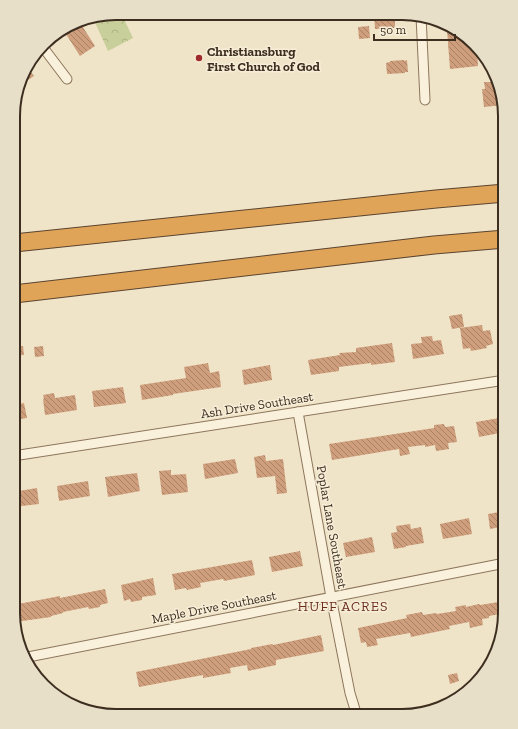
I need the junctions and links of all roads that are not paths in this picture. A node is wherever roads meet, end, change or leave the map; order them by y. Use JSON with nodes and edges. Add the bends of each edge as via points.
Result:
{"nodes":[{"id":1,"x":421,"y":22,"type":"edge"},
{"id":2,"x":46,"y":51,"type":"edge"},
{"id":3,"x":67,"y":79,"type":"dead end"},
{"id":4,"x":425,"y":100,"type":"dead end"},
{"id":5,"x":498,"y":194,"type":"edge"},
{"id":6,"x":498,"y":239,"type":"edge"},
{"id":7,"x":20,"y":242,"type":"edge"},
{"id":8,"x":20,"y":293,"type":"edge"},
{"id":9,"x":498,"y":381,"type":"edge"},
{"id":10,"x":298,"y":412,"type":"junction"},
{"id":11,"x":20,"y":455,"type":"edge"},
{"id":12,"x":498,"y":564,"type":"edge"},
{"id":13,"x":331,"y":597,"type":"junction"},
{"id":14,"x":30,"y":657,"type":"edge"},
{"id":15,"x":355,"y":709,"type":"edge"}],
"edges":[{"from":1,"to":4,"type":"street"},
{"from":2,"to":3,"type":"street"},
{"from":5,"to":7,"type":"highway"},
{"from":6,"to":8,"type":"highway"},
{"from":9,"to":10,"type":"street","name":"Ash Drive Southeast"},
{"from":10,"to":11,"type":"street","name":"Ash Drive Southeast"},
{"from":10,"to":13,"type":"street","name":"Poplar Lane Southeast"},
{"from":12,"to":13,"type":"street","name":"Maple Drive Southeast"},
{"from":13,"to":14,"type":"street","name":"Maple Drive Southeast"},
{"from":13,"to":15,"type":"street","name":"Poplar Lane Southeast"}]}
